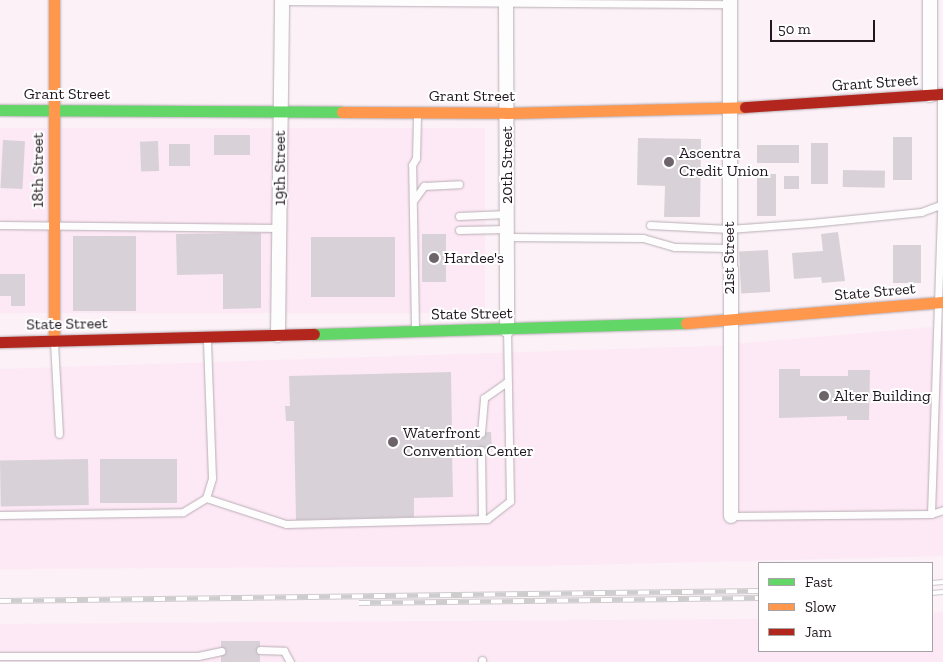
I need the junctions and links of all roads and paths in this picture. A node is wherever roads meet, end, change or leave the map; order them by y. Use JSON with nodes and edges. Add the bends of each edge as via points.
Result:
{"nodes":[{"id":1,"x":54,"y":0,"type":"edge"},
{"id":2,"x":282,"y":0,"type":"edge"},
{"id":3,"x":930,"y":0,"type":"edge"},
{"id":4,"x":397,"y":1,"type":"edge"},
{"id":5,"x":506,"y":1,"type":"edge"},
{"id":6,"x":622,"y":1,"type":"edge"},
{"id":7,"x":730,"y":2,"type":"edge"},
{"id":8,"x":938,"y":95,"type":"edge"},
{"id":9,"x":729,"y":108,"type":"junction"},
{"id":10,"x":0,"y":110,"type":"edge"},
{"id":11,"x":54,"y":110,"type":"junction"},
{"id":12,"x":280,"y":112,"type":"junction"},
{"id":13,"x":417,"y":112,"type":"junction"},
{"id":14,"x":506,"y":113,"type":"junction"},
{"id":15,"x":459,"y":184,"type":"dead end"},
{"id":16,"x":413,"y":201,"type":"junction"},
{"id":17,"x":942,"y":204,"type":"edge"},
{"id":18,"x":459,"y":216,"type":"dead end"},
{"id":19,"x":0,"y":225,"type":"edge"},
{"id":20,"x":650,"y":225,"type":"dead end"},
{"id":21,"x":54,"y":226,"type":"junction"},
{"id":22,"x":507,"y":227,"type":"junction"},
{"id":23,"x":280,"y":228,"type":"junction"},
{"id":24,"x":729,"y":229,"type":"junction"},
{"id":25,"x":459,"y":230,"type":"dead end"},
{"id":26,"x":729,"y":248,"type":"junction"},
{"id":27,"x":940,"y":302,"type":"edge"},
{"id":28,"x":729,"y":321,"type":"junction"},
{"id":29,"x":507,"y":330,"type":"junction"},
{"id":30,"x":415,"y":332,"type":"junction"},
{"id":31,"x":278,"y":335,"type":"junction"},
{"id":32,"x":207,"y":337,"type":"junction"},
{"id":33,"x":54,"y":341,"type":"junction"},
{"id":34,"x":0,"y":342,"type":"edge"},
{"id":35,"x":507,"y":382,"type":"junction"},
{"id":36,"x":481,"y":432,"type":"dead end"},
{"id":37,"x":59,"y":434,"type":"dead end"},
{"id":38,"x":481,"y":450,"type":"dead end"},
{"id":39,"x":206,"y":498,"type":"junction"},
{"id":40,"x":943,"y":510,"type":"edge"},
{"id":41,"x":931,"y":514,"type":"junction"},
{"id":42,"x":0,"y":515,"type":"edge"},
{"id":43,"x":731,"y":516,"type":"joint"},
{"id":44,"x":482,"y":519,"type":"junction"},
{"id":45,"x":221,"y":650,"type":"dead end"},
{"id":46,"x":260,"y":650,"type":"dead end"},
{"id":47,"x":0,"y":656,"type":"edge"},
{"id":48,"x":290,"y":662,"type":"edge"}],
"edges":[{"from":1,"to":11,"type":"main road","name":"18th Street"},
{"from":2,"to":4,"type":"lane"},
{"from":2,"to":12,"type":"street","name":"19th Street"},
{"from":3,"to":8,"type":"street"},
{"from":4,"to":5,"type":"lane"},
{"from":5,"to":6,"type":"lane"},
{"from":5,"to":14,"type":"street","name":"20th Street"},
{"from":6,"to":7,"type":"lane"},
{"from":7,"to":9,"type":"street","name":"21st Street"},
{"from":8,"to":9,"type":"main road","name":"Grant Street"},
{"from":8,"to":17,"type":"lane"},
{"from":9,"to":14,"type":"main road","name":"Grant Street"},
{"from":9,"to":24,"type":"street","name":"21st Street"},
{"from":10,"to":11,"type":"main road","name":"Grant Street"},
{"from":11,"to":12,"type":"main road","name":"Grant Street"},
{"from":11,"to":21,"type":"main road","name":"18th Street"},
{"from":12,"to":13,"type":"main road","name":"Grant Street"},
{"from":12,"to":23,"type":"street","name":"19th Street"},
{"from":13,"to":14,"type":"main road","name":"Grant Street"},
{"from":13,"to":16,"type":"lane","via":[[416,158],[412,165]]},
{"from":14,"to":22,"type":"street","name":"20th Street"},
{"from":15,"to":16,"type":"lane","via":[[424,186]]},
{"from":16,"to":30,"type":"lane"},
{"from":17,"to":24,"type":"lane","via":[[921,212]]},
{"from":17,"to":27,"type":"lane"},
{"from":18,"to":22,"type":"lane"},
{"from":19,"to":21,"type":"lane"},
{"from":20,"to":24,"type":"lane"},
{"from":21,"to":23,"type":"lane"},
{"from":21,"to":33,"type":"main road","name":"18th Street"},
{"from":22,"to":25,"type":"lane"},
{"from":22,"to":26,"type":"lane","via":[[643,238],[675,247]]},
{"from":22,"to":29,"type":"street","name":"20th Street"},
{"from":23,"to":31,"type":"street","name":"19th Street"},
{"from":24,"to":26,"type":"street","name":"21st Street"},
{"from":26,"to":28,"type":"street","name":"21st Street"},
{"from":27,"to":28,"type":"main road","name":"State Street"},
{"from":27,"to":41,"type":"lane"},
{"from":28,"to":29,"type":"main road","name":"State Street"},
{"from":28,"to":43,"type":"street","name":"21st Street"},
{"from":29,"to":30,"type":"main road","name":"State Street"},
{"from":29,"to":35,"type":"lane"},
{"from":30,"to":31,"type":"main road","name":"State Street"},
{"from":31,"to":32,"type":"main road","name":"State Street"},
{"from":32,"to":33,"type":"main road","name":"State Street"},
{"from":32,"to":39,"type":"lane","via":[[212,478]]},
{"from":33,"to":34,"type":"main road","name":"State Street"},
{"from":33,"to":37,"type":"lane"},
{"from":35,"to":36,"type":"lane","via":[[484,398]]},
{"from":35,"to":44,"type":"lane","via":[[510,501],[488,519]]},
{"from":38,"to":44,"type":"lane"},
{"from":39,"to":42,"type":"lane","via":[[183,512]]},
{"from":39,"to":44,"type":"lane","via":[[286,524]]},
{"from":40,"to":41,"type":"lane"},
{"from":41,"to":43,"type":"lane"},
{"from":45,"to":47,"type":"lane","via":[[198,656]]},
{"from":46,"to":48,"type":"lane","via":[[284,650]]}]}
